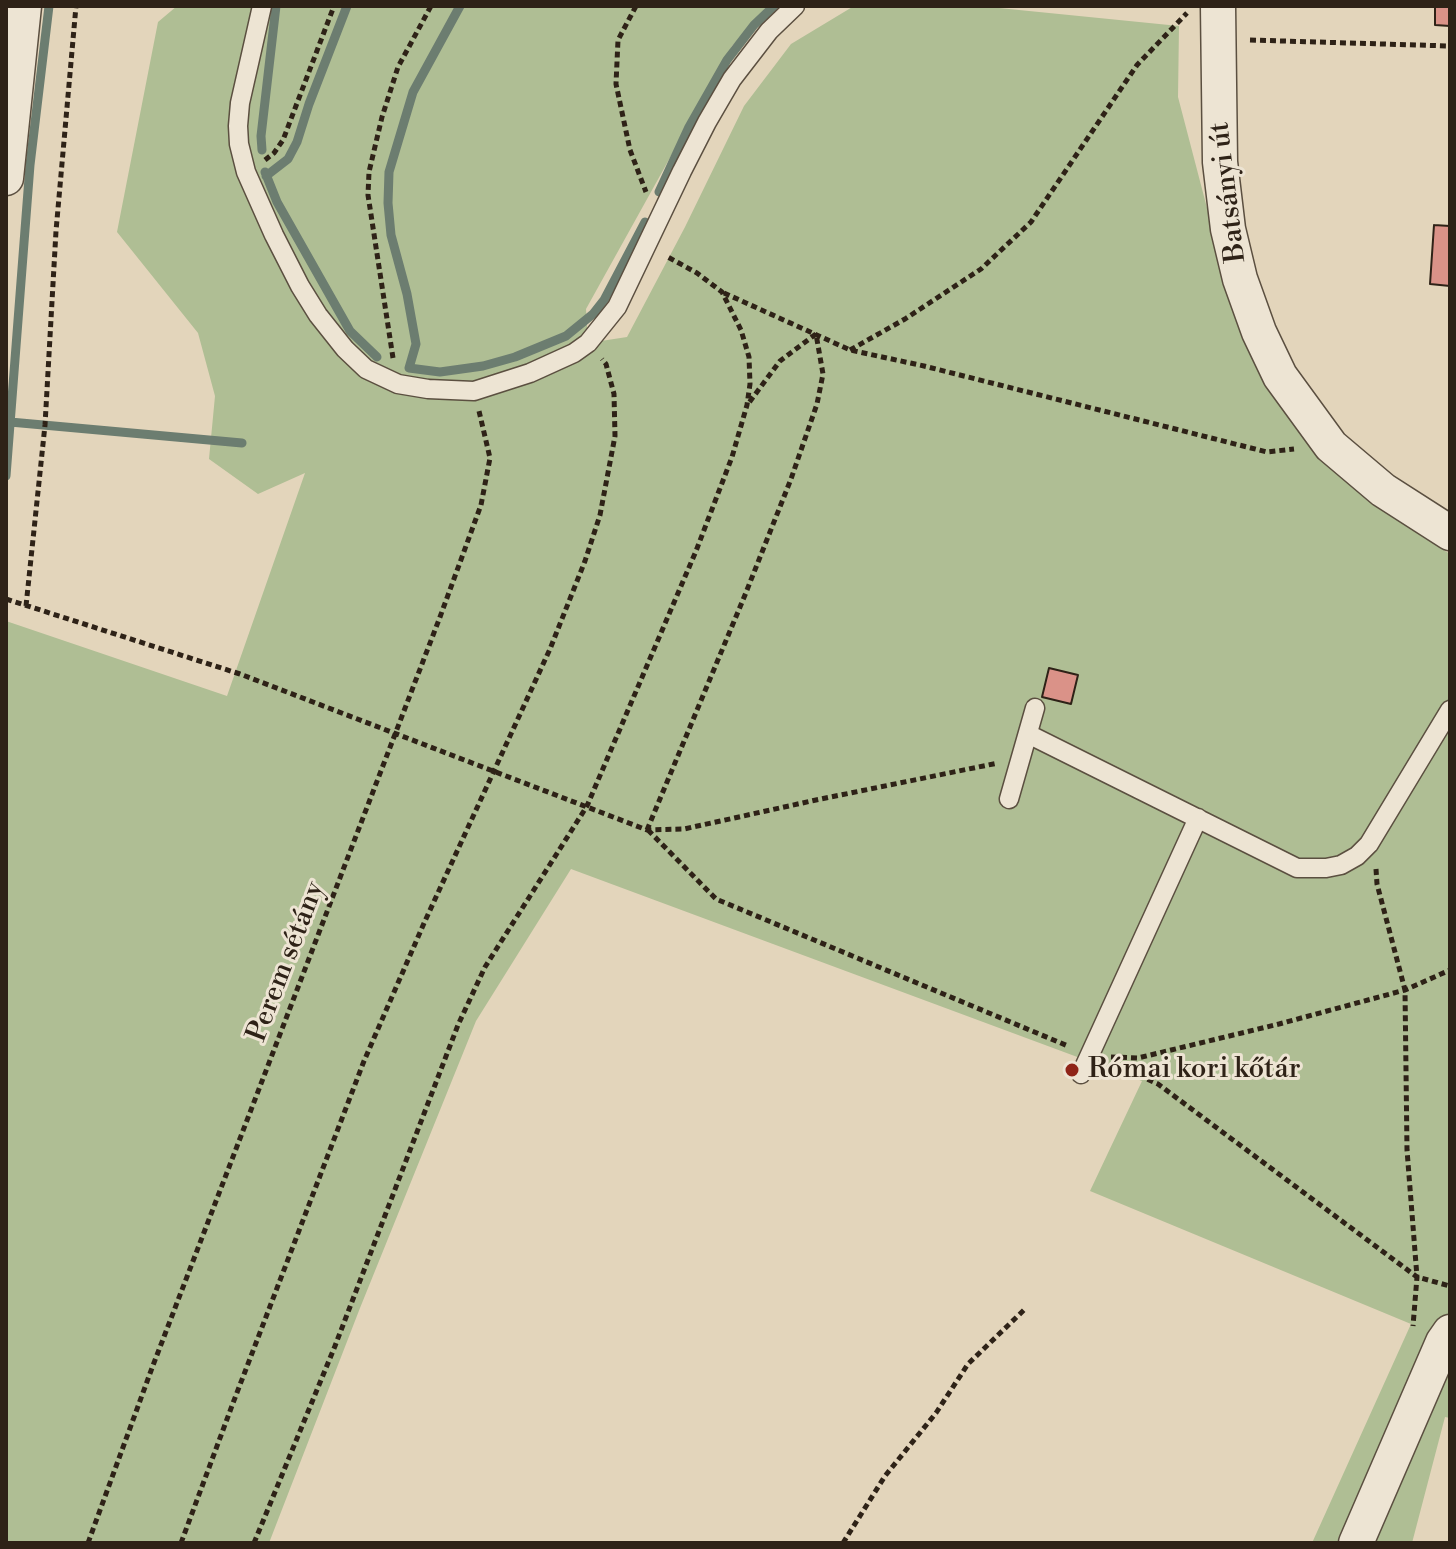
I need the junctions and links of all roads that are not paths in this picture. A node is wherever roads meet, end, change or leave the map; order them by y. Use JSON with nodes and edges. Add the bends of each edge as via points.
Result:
{"nodes":[{"id":1,"x":24,"y":6,"type":"edge"},
{"id":2,"x":262,"y":6,"type":"edge"},
{"id":3,"x":795,"y":6,"type":"edge"},
{"id":4,"x":1218,"y":6,"type":"edge"},
{"id":5,"x":6,"y":178,"type":"edge"},
{"id":6,"x":1450,"y":533,"type":"edge"},
{"id":7,"x":1035,"y":708,"type":"dead end"},
{"id":8,"x":1450,"y":710,"type":"edge"},
{"id":9,"x":1028,"y":734,"type":"junction"},
{"id":10,"x":1009,"y":799,"type":"dead end"},
{"id":11,"x":1198,"y":818,"type":"junction"},
{"id":12,"x":1081,"y":1074,"type":"dead end"},
{"id":13,"x":1450,"y":1332,"type":"edge"},
{"id":14,"x":1356,"y":1543,"type":"edge"}],
"edges":[{"from":1,"to":5,"type":"street"},
{"from":2,"to":3,"type":"lane","via":[[240,103],[239,144],[246,172],[300,286],[366,369],[398,384],[474,391],[530,373],[588,343],[617,307],[732,79]]},
{"from":4,"to":6,"type":"street","name":"Batsányi út","via":[[1220,162],[1228,229],[1259,332],[1280,376],[1331,446],[1383,490]]},
{"from":7,"to":9,"type":"lane"},
{"from":8,"to":11,"type":"lane","via":[[1369,844],[1341,865],[1297,868]]},
{"from":9,"to":10,"type":"lane"},
{"from":9,"to":11,"type":"lane"},
{"from":11,"to":12,"type":"lane"},
{"from":13,"to":14,"type":"street"}]}
